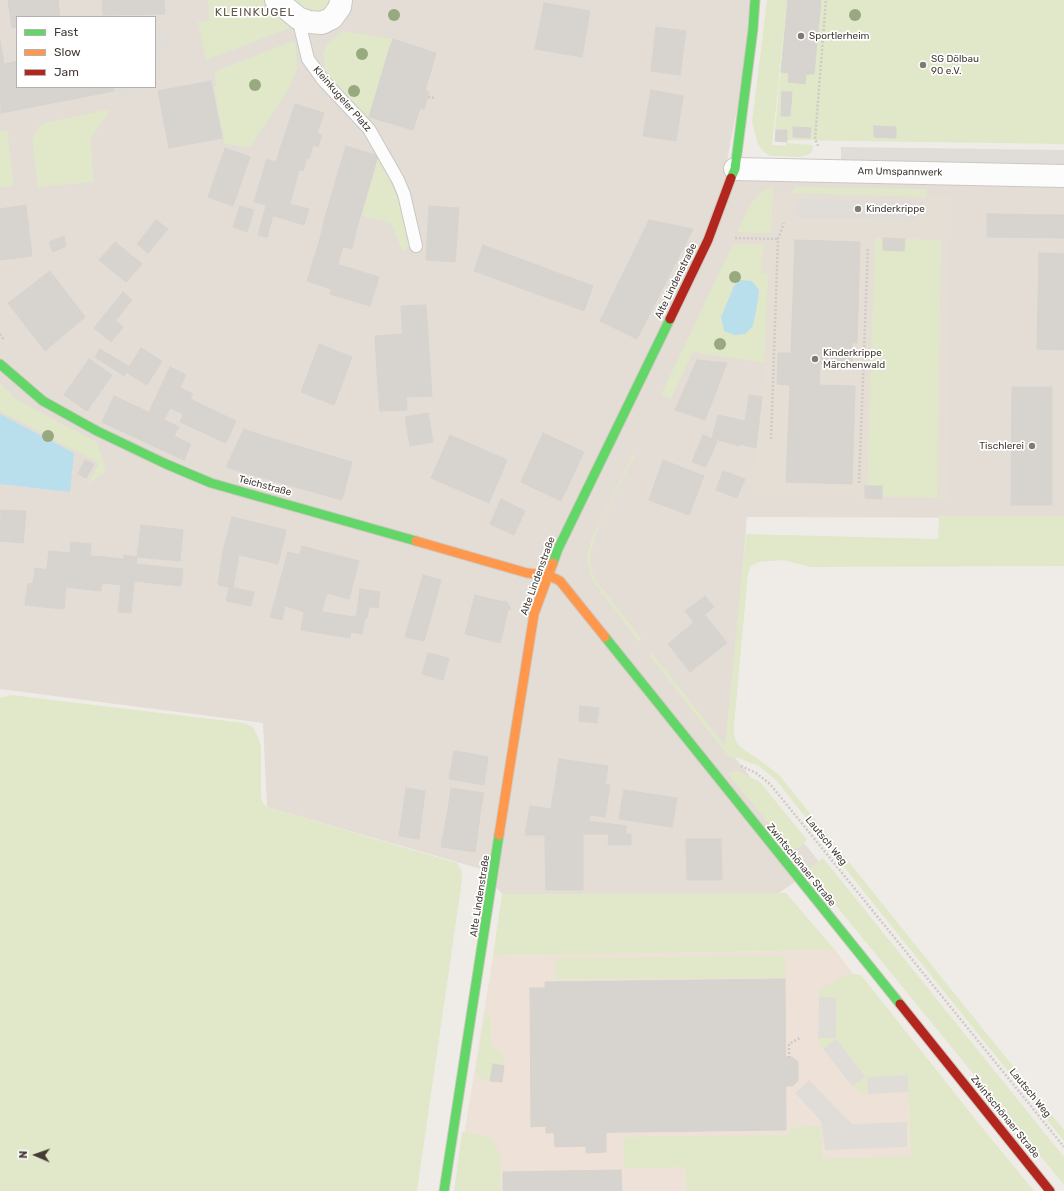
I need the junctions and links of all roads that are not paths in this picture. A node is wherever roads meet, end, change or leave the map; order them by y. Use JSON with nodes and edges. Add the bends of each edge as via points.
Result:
{"nodes":[{"id":1,"x":276,"y":0,"type":"edge"},
{"id":2,"x":341,"y":0,"type":"edge"},
{"id":3,"x":754,"y":0,"type":"edge"},
{"id":4,"x":298,"y":18,"type":"junction"},
{"id":5,"x":735,"y":169,"type":"junction"},
{"id":6,"x":1064,"y":176,"type":"edge"},
{"id":7,"x":416,"y":246,"type":"dead end"},
{"id":8,"x":0,"y":364,"type":"edge"},
{"id":9,"x":548,"y":575,"type":"junction"},
{"id":10,"x":444,"y":1191,"type":"edge"},
{"id":11,"x":1050,"y":1191,"type":"edge"}],
"edges":[{"from":1,"to":4,"type":"street"},
{"from":2,"to":4,"type":"street","via":[[340,7],[332,18],[322,23]]},
{"from":3,"to":5,"type":"street","name":"Alte Lindenstraße","via":[[753,29]]},
{"from":4,"to":7,"type":"lane","name":"Kleinkugeler Platz","via":[[308,59],[323,80],[369,129],[398,180],[404,194]]},
{"from":5,"to":6,"type":"street","name":"Am Umspannwerk"},
{"from":5,"to":9,"type":"street","name":"Alte Lindenstraße","via":[[712,230],[558,549]]},
{"from":8,"to":9,"type":"street","name":"Teichstraße","via":[[43,402],[97,431],[211,483],[527,573]]},
{"from":9,"to":10,"type":"street","name":"Alte Lindenstraße","via":[[534,614]]},
{"from":9,"to":11,"type":"street","name":"Zwintschönaer Straße","via":[[560,581]]}]}
